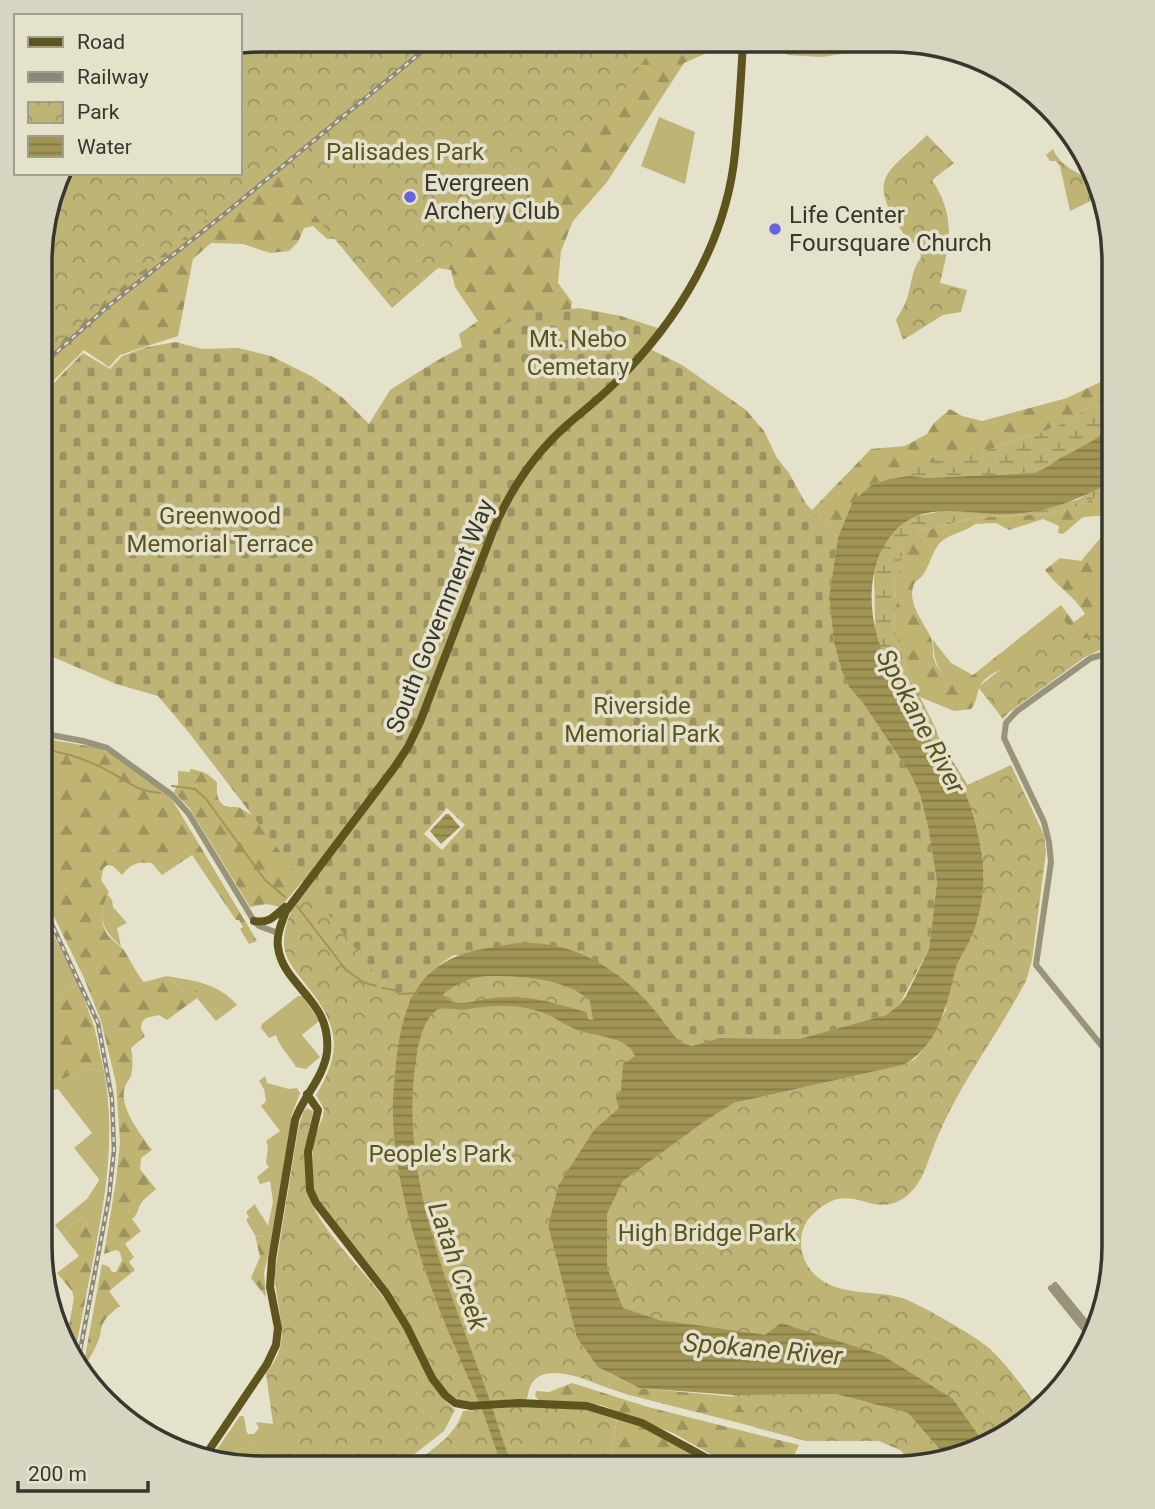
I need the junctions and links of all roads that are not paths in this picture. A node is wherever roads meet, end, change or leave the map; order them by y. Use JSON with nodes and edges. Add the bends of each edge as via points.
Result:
{"nodes":[{"id":1,"x":742,"y":52,"type":"edge"},
{"id":2,"x":1102,"y":656,"type":"edge"},
{"id":3,"x":52,"y":735,"type":"edge"},
{"id":4,"x":290,"y":903,"type":"junction"},
{"id":5,"x":254,"y":920,"type":"junction"},
{"id":6,"x":278,"y":933,"type":"junction"},
{"id":7,"x":1102,"y":1046,"type":"edge"},
{"id":8,"x":307,"y":1094,"type":"junction"},
{"id":9,"x":1087,"y":1324,"type":"edge"},
{"id":10,"x":1085,"y":1329,"type":"edge"},
{"id":11,"x":209,"y":1449,"type":"edge"},
{"id":12,"x":702,"y":1456,"type":"edge"}],
"edges":[{"from":1,"to":4,"type":"main road","name":"South Government Way","via":[[735,154],[720,220],[691,289],[649,348],[553,439],[505,502],[408,747]]},
{"from":2,"to":7,"type":"street","via":[[1091,658],[1017,711],[1006,723],[1004,738],[1044,822],[1050,852],[1036,965]]},
{"from":3,"to":5,"type":"street","via":[[107,748],[173,795]]},
{"from":4,"to":5,"type":"main road","via":[[271,920]]},
{"from":4,"to":6,"type":"main road","name":"South Government Way"},
{"from":5,"to":6,"type":"street"},
{"from":6,"to":8,"type":"main road","via":[[280,958],[319,1009],[325,1025],[327,1054]]},
{"from":8,"to":11,"type":"main road","via":[[295,1120],[272,1259],[276,1345]]},
{"from":8,"to":12,"type":"main road","via":[[318,1110],[308,1152],[310,1190],[316,1203],[402,1317],[436,1384],[455,1403],[587,1405],[642,1423]]},
{"from":9,"to":10,"type":"street","via":[[1053,1286]]}]}
